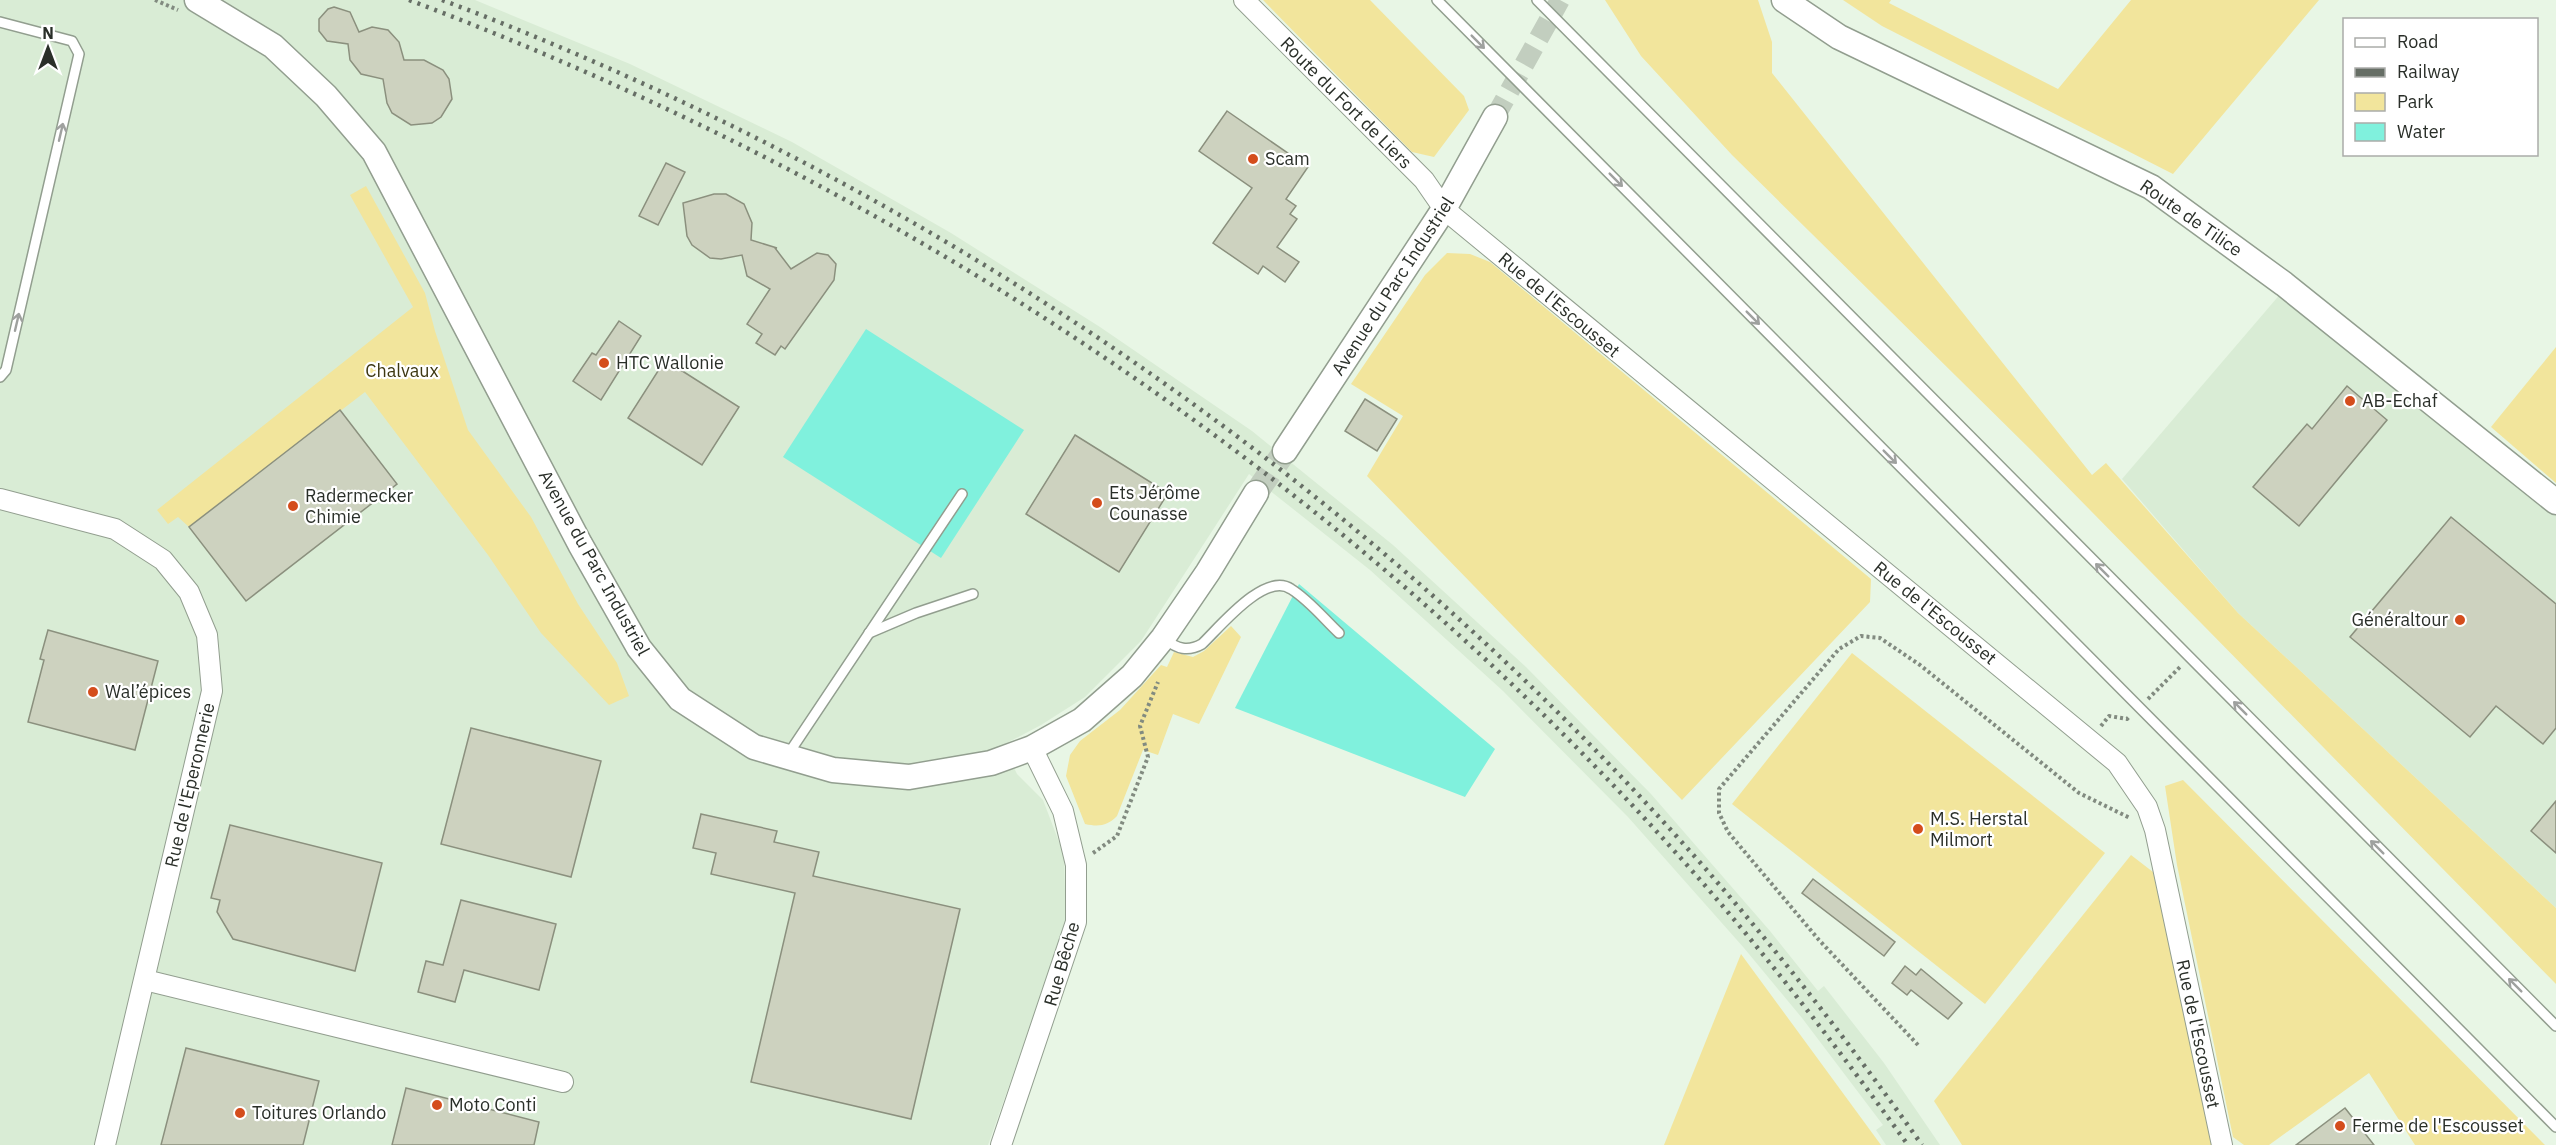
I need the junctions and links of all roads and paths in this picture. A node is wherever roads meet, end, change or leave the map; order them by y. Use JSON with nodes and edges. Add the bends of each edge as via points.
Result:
{"nodes":[{"id":1,"x":155,"y":0,"type":"edge"},
{"id":2,"x":1244,"y":0,"type":"edge"},
{"id":3,"x":1437,"y":0,"type":"edge"},
{"id":4,"x":1537,"y":0,"type":"edge"},
{"id":5,"x":1784,"y":0,"type":"edge"},
{"id":6,"x":189,"y":6,"type":"edge"},
{"id":7,"x":0,"y":22,"type":"edge"},
{"id":8,"x":1495,"y":117,"type":"tunnel mouth"},
{"id":9,"x":1444,"y":209,"type":"junction"},
{"id":10,"x":0,"y":377,"type":"edge"},
{"id":11,"x":1285,"y":451,"type":"tunnel mouth"},
{"id":12,"x":1256,"y":493,"type":"tunnel mouth"},
{"id":13,"x":962,"y":494,"type":"dead end"},
{"id":14,"x":0,"y":499,"type":"edge"},
{"id":15,"x":2556,"y":502,"type":"edge"},
{"id":16,"x":973,"y":594,"type":"dead end"},
{"id":17,"x":1340,"y":633,"type":"dead end"},
{"id":18,"x":867,"y":634,"type":"junction"},
{"id":19,"x":1168,"y":642,"type":"junction"},
{"id":20,"x":1032,"y":747,"type":"junction"},
{"id":21,"x":785,"y":758,"type":"junction"},
{"id":22,"x":2155,"y":830,"type":"junction"},
{"id":23,"x":1076,"y":865,"type":"junction"},
{"id":24,"x":145,"y":980,"type":"junction"},
{"id":25,"x":2556,"y":1026,"type":"edge"},
{"id":26,"x":1918,"y":1046,"type":"dead end"},
{"id":27,"x":563,"y":1082,"type":"dead end"},
{"id":28,"x":2556,"y":1127,"type":"edge"},
{"id":29,"x":105,"y":1145,"type":"edge"},
{"id":30,"x":1001,"y":1145,"type":"edge"},
{"id":31,"x":2222,"y":1145,"type":"edge"}],
"edges":[{"from":1,"to":6,"type":"path"},
{"from":2,"to":9,"type":"street","name":"Route du Fort de Liers","via":[[1424,180]]},
{"from":3,"to":28,"type":"lane","one_way":true},
{"from":25,"to":4,"type":"lane","one_way":true},
{"from":5,"to":15,"type":"street","name":"Route de Tilice","via":[[1839,37],[2151,187],[2284,284]]},
{"from":6,"to":21,"type":"street","name":"Avenue du Parc Industriel","via":[[273,46],[326,96],[374,152],[580,544],[639,648],[680,699],[754,747]]},
{"from":10,"to":7,"type":"lane","one_way":true,"via":[[6,370],[79,54],[72,41]]},
{"from":8,"to":9,"type":"street","name":"Avenue du Parc Industriel"},
{"from":9,"to":11,"type":"street","name":"Avenue du Parc Industriel"},
{"from":9,"to":22,"type":"street","name":"Rue de l'Escousset","via":[[2117,763],[2147,807]]},
{"from":12,"to":19,"type":"street","name":"Avenue du Parc Industriel"},
{"from":13,"to":18,"type":"lane"},
{"from":14,"to":24,"type":"street","name":"Rue de l'Eperonnerie","via":[[116,529],[163,560],[189,592],[207,635],[212,692]]},
{"from":16,"to":18,"type":"lane"},
{"from":17,"to":19,"type":"lane","via":[[1290,587],[1272,585],[1252,596],[1193,649]]},
{"from":18,"to":21,"type":"lane"},
{"from":19,"to":20,"type":"street","name":"Avenue du Parc Industriel","via":[[1082,720]]},
{"from":19,"to":23,"type":"path","via":[[1140,726],[1148,757],[1117,836]]},
{"from":20,"to":21,"type":"street","name":"Avenue du Parc Industriel","via":[[991,763],[909,777],[833,770]]},
{"from":20,"to":23,"type":"street","name":"Rue Bêche","via":[[1063,811]]},
{"from":22,"to":26,"type":"path","via":[[2079,793],[1920,665],[1880,638],[1861,636],[1839,649],[1719,789],[1719,813],[1728,832],[1819,940]]},
{"from":22,"to":31,"type":"street","name":"Rue de l'Escousset"},
{"from":23,"to":30,"type":"street","name":"Rue Bêche","via":[[1076,922]]},
{"from":24,"to":27,"type":"street"},
{"from":24,"to":29,"type":"street","name":"Rue de l'Eperonnerie"}]}
